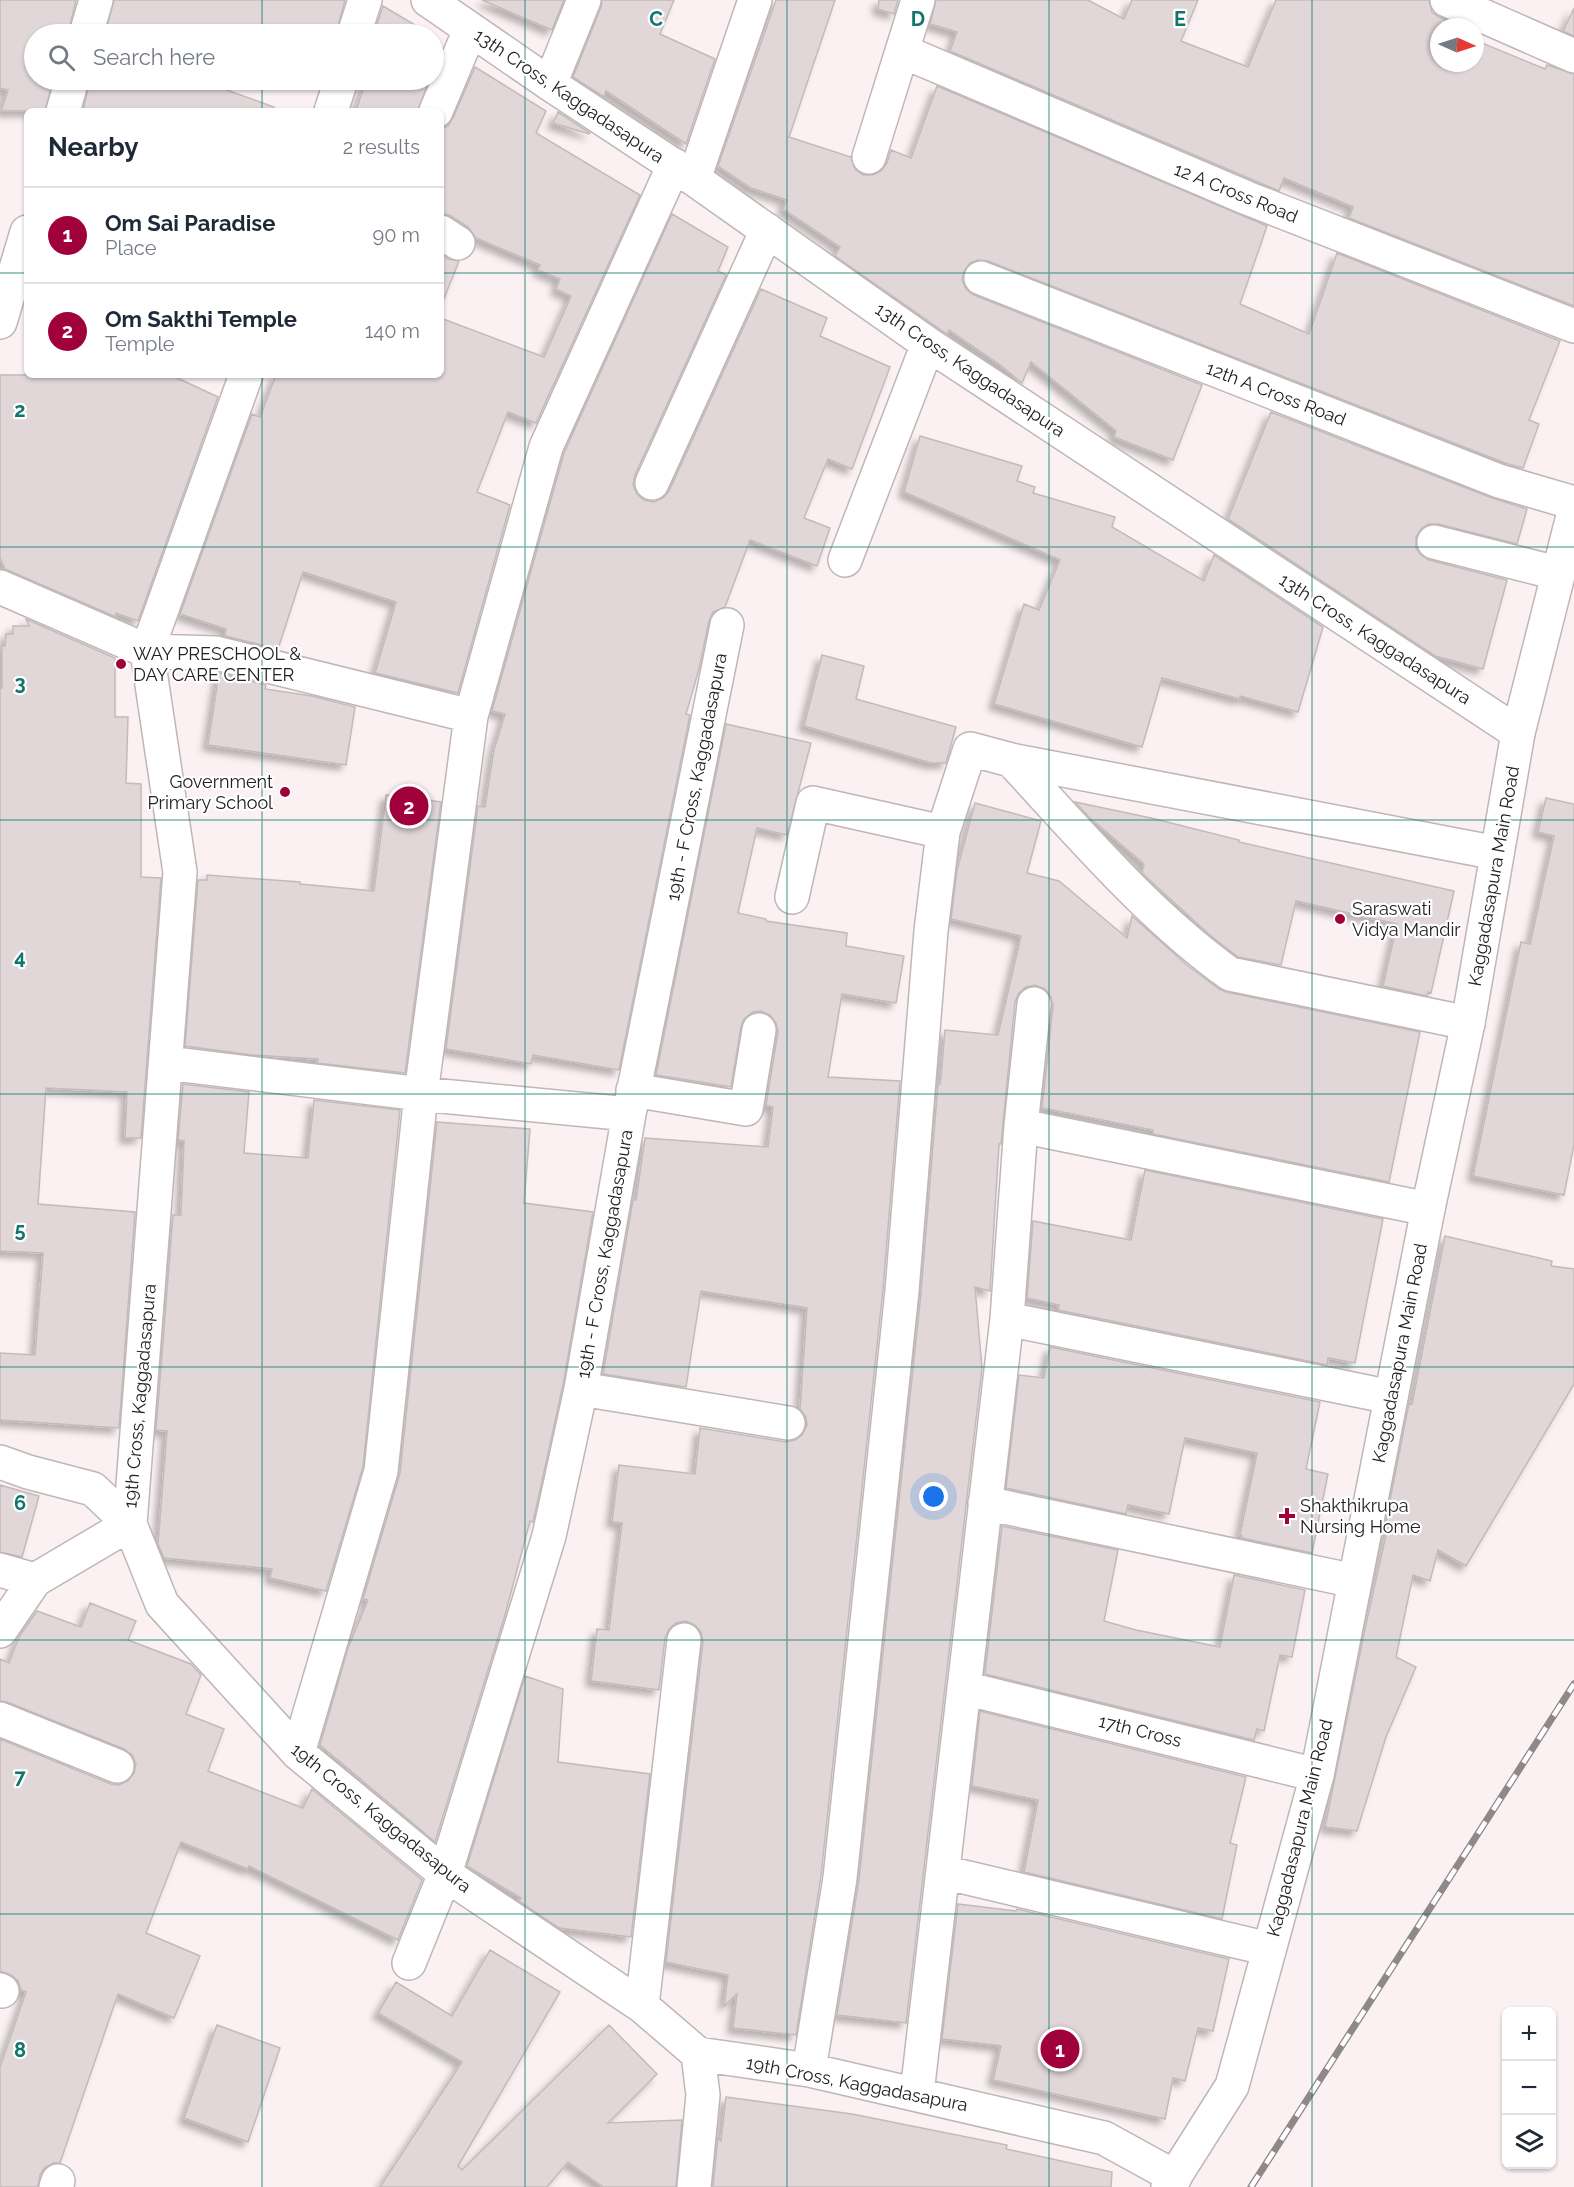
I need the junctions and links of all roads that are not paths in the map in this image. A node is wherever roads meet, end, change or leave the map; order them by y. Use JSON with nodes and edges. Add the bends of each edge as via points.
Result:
{"nodes":[{"id":1,"x":96,"y":0,"type":"edge"},
{"id":2,"x":365,"y":0,"type":"edge"},
{"id":3,"x":428,"y":0,"type":"edge"},
{"id":4,"x":584,"y":0,"type":"edge"},
{"id":5,"x":755,"y":0,"type":"edge"},
{"id":6,"x":918,"y":0,"type":"edge"},
{"id":7,"x":1447,"y":0,"type":"edge"},
{"id":8,"x":89,"y":24,"type":"edge"},
{"id":9,"x":357,"y":24,"type":"edge"},
{"id":10,"x":470,"y":30,"type":"junction"},
{"id":11,"x":902,"y":51,"type":"junction"},
{"id":12,"x":1574,"y":56,"type":"edge"},
{"id":13,"x":550,"y":84,"type":"junction"},
{"id":14,"x":69,"y":90,"type":"edge"},
{"id":15,"x":338,"y":90,"type":"edge"},
{"id":16,"x":64,"y":108,"type":"edge"},
{"id":17,"x":332,"y":108,"type":"edge"},
{"id":18,"x":437,"y":108,"type":"edge"},
{"id":19,"x":869,"y":157,"type":"dead end"},
{"id":20,"x":684,"y":172,"type":"junction"},
{"id":21,"x":767,"y":230,"type":"junction"},
{"id":22,"x":24,"y":242,"type":"edge"},
{"id":23,"x":981,"y":278,"type":"dead end"},
{"id":24,"x":0,"y":322,"type":"edge"},
{"id":25,"x":1574,"y":326,"type":"edge"},
{"id":26,"x":928,"y":344,"type":"junction"},
{"id":27,"x":245,"y":378,"type":"edge"},
{"id":28,"x":652,"y":483,"type":"dead end"},
{"id":29,"x":1574,"y":503,"type":"edge"},
{"id":30,"x":1574,"y":512,"type":"edge"},
{"id":31,"x":1434,"y":542,"type":"dead end"},
{"id":32,"x":845,"y":561,"type":"dead end"},
{"id":33,"x":1557,"y":573,"type":"junction"},
{"id":34,"x":0,"y":587,"type":"edge"},
{"id":35,"x":727,"y":625,"type":"dead end"},
{"id":36,"x":147,"y":651,"type":"junction"},
{"id":37,"x":471,"y":716,"type":"junction"},
{"id":38,"x":1518,"y":733,"type":"junction"},
{"id":39,"x":1011,"y":760,"type":"junction"},
{"id":40,"x":943,"y":832,"type":"junction"},
{"id":41,"x":1497,"y":853,"type":"junction"},
{"id":42,"x":792,"y":897,"type":"dead end"},
{"id":43,"x":1034,"y":1004,"type":"dead end"},
{"id":44,"x":1468,"y":1023,"type":"junction"},
{"id":45,"x":759,"y":1030,"type":"dead end"},
{"id":46,"x":166,"y":1063,"type":"junction"},
{"id":47,"x":421,"y":1094,"type":"junction"},
{"id":48,"x":631,"y":1102,"type":"junction"},
{"id":49,"x":1021,"y":1126,"type":"junction"},
{"id":50,"x":1428,"y":1209,"type":"junction"},
{"id":51,"x":1007,"y":1319,"type":"junction"},
{"id":52,"x":581,"y":1389,"type":"junction"},
{"id":53,"x":1391,"y":1397,"type":"junction"},
{"id":54,"x":788,"y":1423,"type":"dead end"},
{"id":55,"x":0,"y":1462,"type":"edge"},
{"id":56,"x":985,"y":1503,"type":"junction"},
{"id":57,"x":130,"y":1524,"type":"junction"},
{"id":58,"x":0,"y":1570,"type":"edge"},
{"id":59,"x":35,"y":1580,"type":"junction"},
{"id":60,"x":1355,"y":1581,"type":"junction"},
{"id":61,"x":0,"y":1631,"type":"edge"},
{"id":62,"x":684,"y":1640,"type":"dead end"},
{"id":63,"x":964,"y":1688,"type":"junction"},
{"id":64,"x":0,"y":1719,"type":"edge"},
{"id":65,"x":298,"y":1753,"type":"junction"},
{"id":66,"x":117,"y":1766,"type":"dead end"},
{"id":67,"x":1317,"y":1774,"type":"junction"},
{"id":68,"x":943,"y":1872,"type":"junction"},
{"id":69,"x":445,"y":1874,"type":"junction"},
{"id":70,"x":1269,"y":1949,"type":"junction"},
{"id":71,"x":409,"y":1963,"type":"dead end"},
{"id":72,"x":642,"y":2006,"type":"junction"},
{"id":73,"x":698,"y":2054,"type":"junction"},
{"id":74,"x":809,"y":2070,"type":"junction"},
{"id":75,"x":917,"y":2093,"type":"junction"},
{"id":76,"x":1172,"y":2182,"type":"edge"},
{"id":77,"x":694,"y":2187,"type":"edge"}],
"edges":[{"from":1,"to":8,"type":"street"},
{"from":2,"to":9,"type":"street"},
{"from":3,"to":10,"type":"street","name":"13th Cross, Kaggadasapura"},
{"from":4,"to":13,"type":"street"},
{"from":5,"to":20,"type":"street"},
{"from":6,"to":11,"type":"street"},
{"from":7,"to":12,"type":"street"},
{"from":10,"to":13,"type":"street","name":"13th Cross, Kaggadasapura"},
{"from":10,"to":18,"type":"street"},
{"from":11,"to":19,"type":"street"},
{"from":11,"to":25,"type":"street","name":"12 A Cross Road","via":[[1247,198]]},
{"from":13,"to":20,"type":"street","name":"13th Cross, Kaggadasapura"},
{"from":14,"to":16,"type":"street"},
{"from":15,"to":17,"type":"street"},
{"from":20,"to":21,"type":"street","name":"13th Cross, Kaggadasapura"},
{"from":20,"to":37,"type":"street","via":[[546,447]]},
{"from":21,"to":26,"type":"street","name":"13th Cross, Kaggadasapura"},
{"from":21,"to":28,"type":"street"},
{"from":22,"to":24,"type":"street"},
{"from":23,"to":29,"type":"street","name":"12th A Cross Road","via":[[1499,482]]},
{"from":26,"to":32,"type":"street"},
{"from":26,"to":38,"type":"street","name":"13th Cross, Kaggadasapura"},
{"from":27,"to":36,"type":"street"},
{"from":30,"to":33,"type":"street","name":"Kaggadasapura Main Road"},
{"from":31,"to":33,"type":"street"},
{"from":33,"to":38,"type":"street","name":"Kaggadasapura Main Road"},
{"from":34,"to":36,"type":"street"},
{"from":35,"to":48,"type":"street","name":"19th - F Cross, Kaggadasapura"},
{"from":36,"to":37,"type":"street","via":[[216,653]]},
{"from":36,"to":46,"type":"street","name":"19th Cross, Kaggadasapura","via":[[180,872]]},
{"from":37,"to":47,"type":"street"},
{"from":38,"to":41,"type":"street","name":"Kaggadasapura Main Road"},
{"from":39,"to":40,"type":"street","via":[[970,748]]},
{"from":39,"to":41,"type":"street"},
{"from":39,"to":44,"type":"street","via":[[1143,902],[1230,974]]},
{"from":40,"to":42,"type":"street","via":[[813,803]]},
{"from":40,"to":74,"type":"street","via":[[931,931],[902,1291],[840,1878]]},
{"from":41,"to":44,"type":"street","name":"Kaggadasapura Main Road"},
{"from":43,"to":49,"type":"street"},
{"from":44,"to":50,"type":"street","name":"Kaggadasapura Main Road"},
{"from":45,"to":48,"type":"street","via":[[746,1109]]},
{"from":46,"to":47,"type":"street"},
{"from":46,"to":57,"type":"street","name":"19th Cross, Kaggadasapura"},
{"from":47,"to":48,"type":"street"},
{"from":47,"to":65,"type":"street","via":[[381,1471]]},
{"from":48,"to":52,"type":"street","name":"19th - F Cross, Kaggadasapura"},
{"from":49,"to":50,"type":"street"},
{"from":49,"to":51,"type":"street"},
{"from":50,"to":53,"type":"street","name":"Kaggadasapura Main Road"},
{"from":51,"to":53,"type":"street"},
{"from":51,"to":56,"type":"street"},
{"from":52,"to":54,"type":"street"},
{"from":52,"to":69,"type":"street","name":"19th - F Cross, Kaggadasapura","via":[[549,1536]]},
{"from":53,"to":60,"type":"street","name":"Kaggadasapura Main Road"},
{"from":55,"to":57,"type":"street","via":[[93,1489]]},
{"from":56,"to":60,"type":"street"},
{"from":56,"to":63,"type":"street"},
{"from":57,"to":59,"type":"street"},
{"from":57,"to":65,"type":"street","name":"19th Cross, Kaggadasapura","via":[[162,1604]]},
{"from":58,"to":59,"type":"street"},
{"from":59,"to":61,"type":"street"},
{"from":60,"to":67,"type":"street","name":"Kaggadasapura Main Road"},
{"from":62,"to":72,"type":"street"},
{"from":63,"to":67,"type":"street","name":"17th Cross"},
{"from":63,"to":68,"type":"street"},
{"from":64,"to":66,"type":"street"},
{"from":65,"to":69,"type":"street","name":"19th Cross, Kaggadasapura"},
{"from":67,"to":70,"type":"street","name":"Kaggadasapura Main Road"},
{"from":68,"to":70,"type":"street"},
{"from":68,"to":75,"type":"street"},
{"from":69,"to":71,"type":"street","name":"19th - F Cross, Kaggadasapura"},
{"from":69,"to":72,"type":"street","name":"19th Cross, Kaggadasapura"},
{"from":70,"to":76,"type":"street","name":"Kaggadasapura Main Road","via":[[1232,2086]]},
{"from":72,"to":73,"type":"street","name":"19th Cross, Kaggadasapura"},
{"from":73,"to":74,"type":"street","name":"19th Cross, Kaggadasapura"},
{"from":73,"to":77,"type":"street","via":[[703,2095]]},
{"from":74,"to":75,"type":"street","name":"19th Cross, Kaggadasapura"},
{"from":75,"to":76,"type":"street","name":"19th Cross, Kaggadasapura","via":[[1104,2138]]}]}
